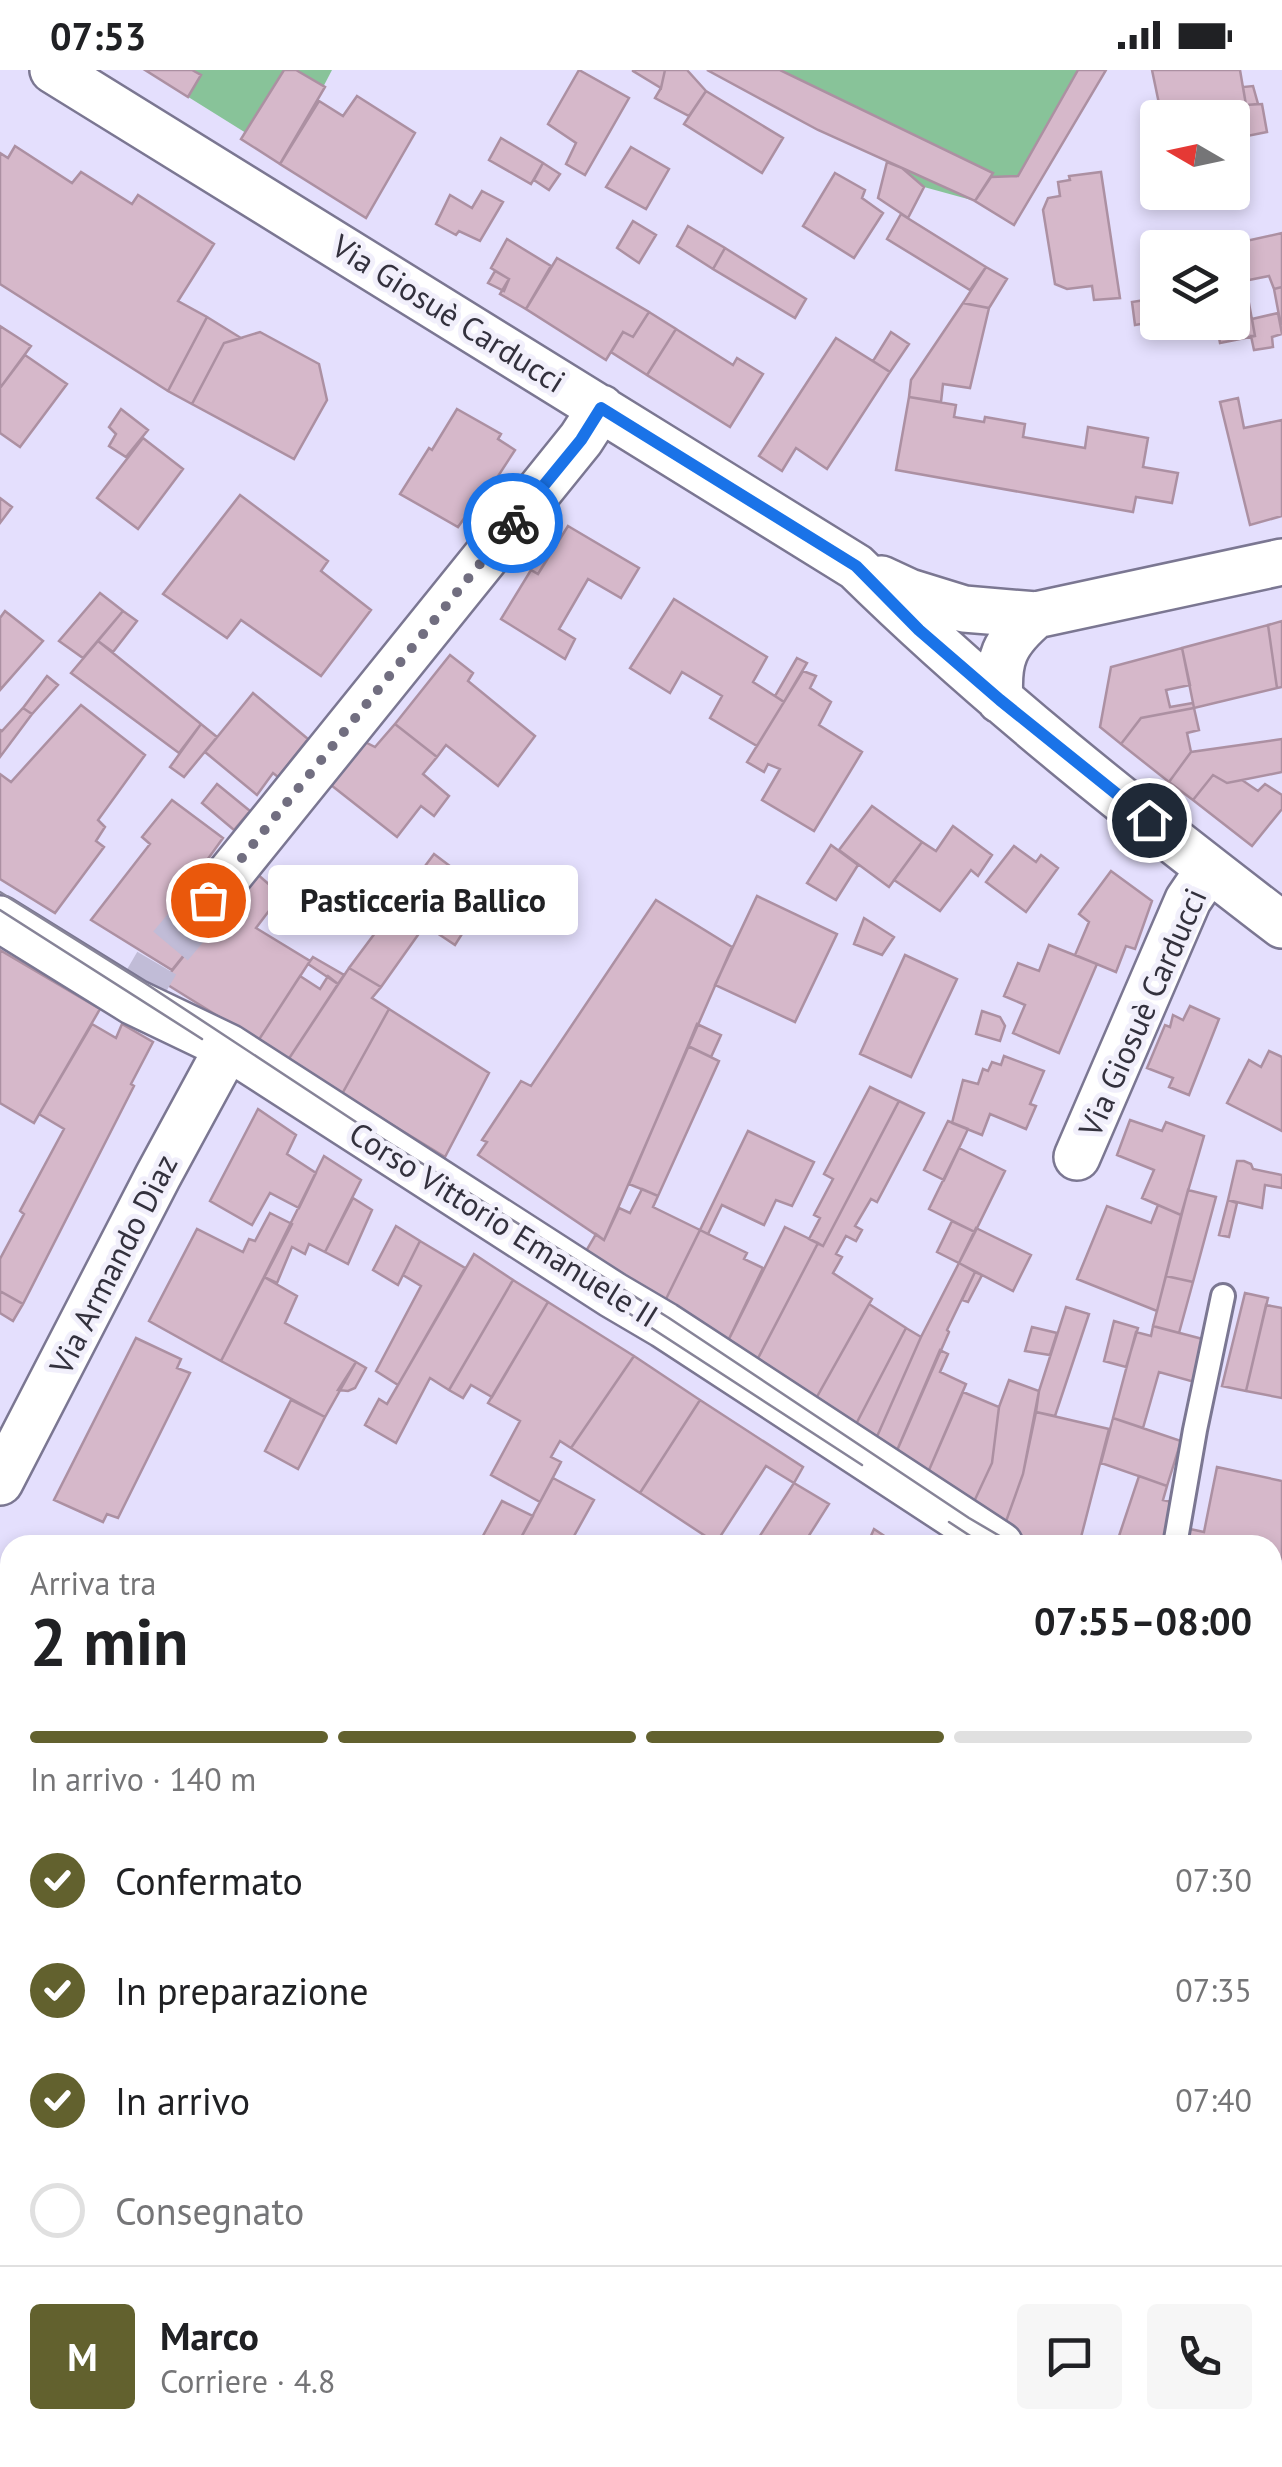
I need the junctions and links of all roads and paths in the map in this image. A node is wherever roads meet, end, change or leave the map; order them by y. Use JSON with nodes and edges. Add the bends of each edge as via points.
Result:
{"nodes":[{"id":1,"x":54,"y":70,"type":"edge"},
{"id":2,"x":601,"y":408,"type":"junction"},
{"id":3,"x":1282,"y":562,"type":"edge"},
{"id":4,"x":856,"y":566,"type":"junction"},
{"id":5,"x":1036,"y":616,"type":"junction"},
{"id":6,"x":1000,"y":700,"type":"junction"},
{"id":7,"x":1208,"y":869,"type":"junction"},
{"id":8,"x":208,"y":900,"type":"tunnel mouth"},
{"id":9,"x":0,"y":919,"type":"edge"},
{"id":10,"x":1282,"y":926,"type":"edge"},
{"id":11,"x":228,"y":1047,"type":"junction"},
{"id":12,"x":1077,"y":1157,"type":"dead end"},
{"id":13,"x":1223,"y":1296,"type":"dead end"},
{"id":14,"x":0,"y":1482,"type":"edge"},
{"id":15,"x":985,"y":1535,"type":"edge"},
{"id":16,"x":1176,"y":1535,"type":"edge"}],
"edges":[{"from":1,"to":2,"type":"street","name":"Via Giosuè Carducci"},
{"from":2,"to":4,"type":"street","name":"Via Giosuè Carducci"},
{"from":2,"to":8,"type":"street"},
{"from":3,"to":5,"type":"street"},
{"from":4,"to":5,"type":"street","via":[[950,606]]},
{"from":4,"to":6,"type":"street","name":"Via Giosuè Carducci"},
{"from":5,"to":6,"type":"street","via":[[1002,655]]},
{"from":6,"to":7,"type":"street","name":"Via Giosuè Carducci"},
{"from":7,"to":10,"type":"street","name":"Via Giosuè Carducci"},
{"from":7,"to":12,"type":"street","name":"Via Giosuè Carducci","via":[[1188,900]]},
{"from":9,"to":11,"type":"street","name":"Corso Vittorio Emanuele II","via":[[134,1002]]},
{"from":11,"to":14,"type":"street","name":"Via Armando Diaz"},
{"from":11,"to":15,"type":"street","name":"Corso Vittorio Emanuele II"},
{"from":13,"to":16,"type":"lane"}]}
